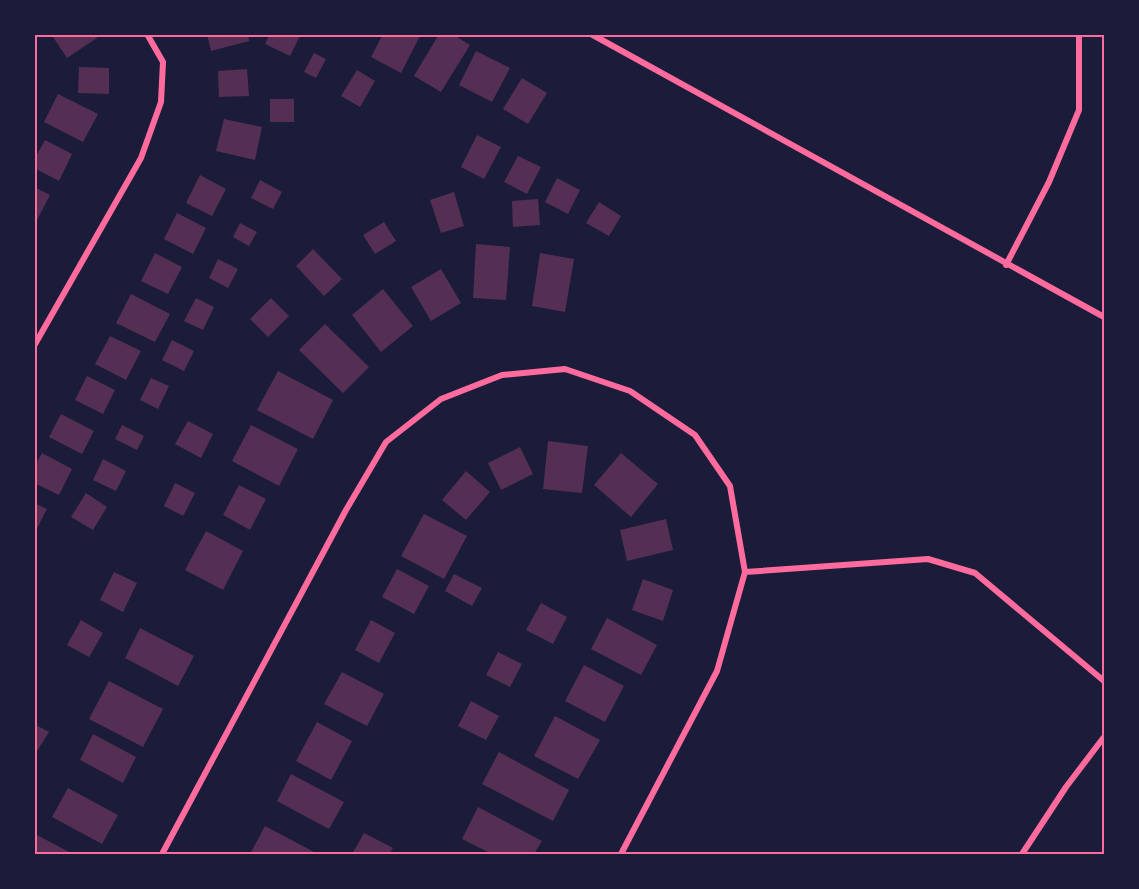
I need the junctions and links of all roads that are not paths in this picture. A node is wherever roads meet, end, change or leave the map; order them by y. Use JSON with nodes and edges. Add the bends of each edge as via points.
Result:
{"nodes":[{"id":1,"x":147,"y":34,"type":"edge"},
{"id":2,"x":591,"y":34,"type":"edge"},
{"id":3,"x":1079,"y":34,"type":"edge"},
{"id":4,"x":1006,"y":265,"type":"junction"},
{"id":5,"x":1104,"y":317,"type":"edge"},
{"id":6,"x":34,"y":346,"type":"edge"},
{"id":7,"x":745,"y":572,"type":"junction"},
{"id":8,"x":1104,"y":681,"type":"edge"},
{"id":9,"x":1104,"y":737,"type":"edge"},
{"id":10,"x":162,"y":855,"type":"edge"},
{"id":11,"x":621,"y":855,"type":"edge"},
{"id":12,"x":1022,"y":855,"type":"edge"}],
"edges":[{"from":1,"to":6,"type":"street","via":[[162,62],[160,102],[141,158]]},
{"from":2,"to":4,"type":"street"},
{"from":3,"to":4,"type":"street","via":[[1079,110]]},
{"from":4,"to":5,"type":"street"},
{"from":7,"to":8,"type":"street","via":[[928,559],[975,573]]},
{"from":7,"to":10,"type":"street","via":[[730,486],[695,435],[630,391],[565,369],[502,375],[441,399],[386,442]]},
{"from":7,"to":11,"type":"street","via":[[717,671]]},
{"from":9,"to":12,"type":"street"}]}
